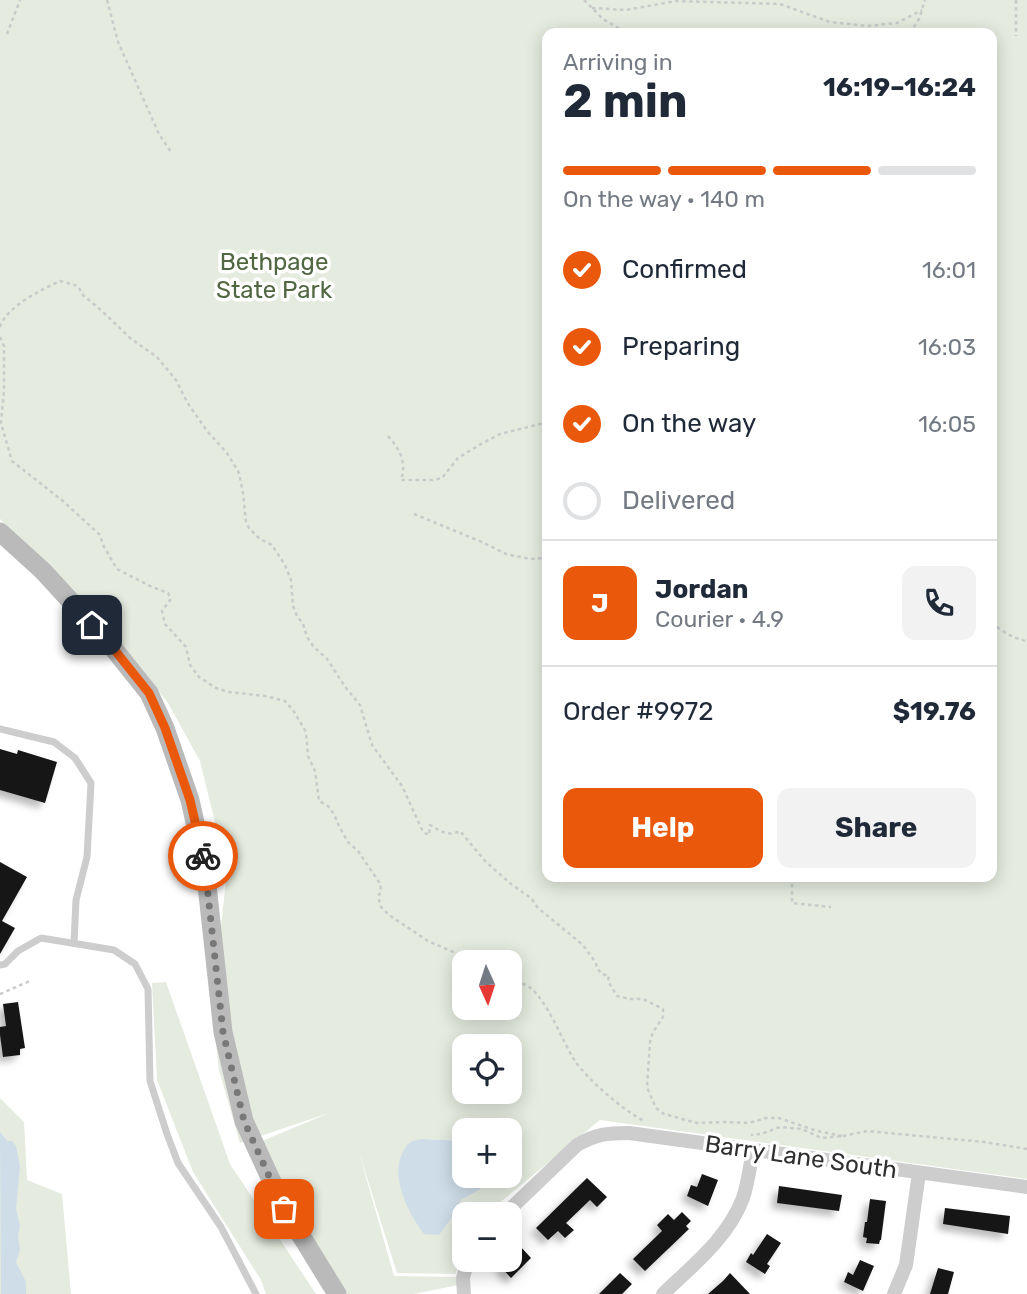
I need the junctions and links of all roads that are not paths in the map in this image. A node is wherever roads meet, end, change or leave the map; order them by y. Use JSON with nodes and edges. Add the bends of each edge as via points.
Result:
{"nodes":[{"id":1,"x":0,"y":531,"type":"edge"},
{"id":2,"x":0,"y":729,"type":"edge"},
{"id":3,"x":74,"y":943,"type":"junction"},
{"id":4,"x":0,"y":965,"type":"edge"},
{"id":5,"x":753,"y":1150,"type":"junction"},
{"id":6,"x":919,"y":1173,"type":"junction"},
{"id":7,"x":1027,"y":1187,"type":"edge"},
{"id":8,"x":518,"y":1202,"type":"edge"},
{"id":9,"x":465,"y":1272,"type":"edge"},
{"id":10,"x":256,"y":1294,"type":"edge"},
{"id":11,"x":337,"y":1294,"type":"edge"},
{"id":12,"x":464,"y":1294,"type":"edge"},
{"id":13,"x":663,"y":1294,"type":"edge"},
{"id":14,"x":894,"y":1294,"type":"edge"}],
"edges":[{"from":1,"to":11,"type":"main road","via":[[109,643],[149,693],[165,728],[190,800],[205,867],[223,1032],[244,1121],[284,1209]]},
{"from":2,"to":3,"type":"lane","via":[[54,742],[75,758],[91,783],[87,857],[76,900]]},
{"from":3,"to":4,"type":"lane","via":[[41,938]]},
{"from":3,"to":10,"type":"lane","via":[[114,950],[135,964],[148,989],[150,1081],[167,1134],[178,1163],[221,1227]]},
{"from":5,"to":6,"type":"street","name":"Barry Lane South"},
{"from":5,"to":8,"type":"street","name":"Barry Lane South","via":[[606,1133],[577,1145]]},
{"from":5,"to":13,"type":"street","via":[[742,1200],[730,1226]]},
{"from":6,"to":7,"type":"street","name":"Barry Lane South"},
{"from":6,"to":14,"type":"street","via":[[906,1265]]},
{"from":9,"to":12,"type":"street"}]}
